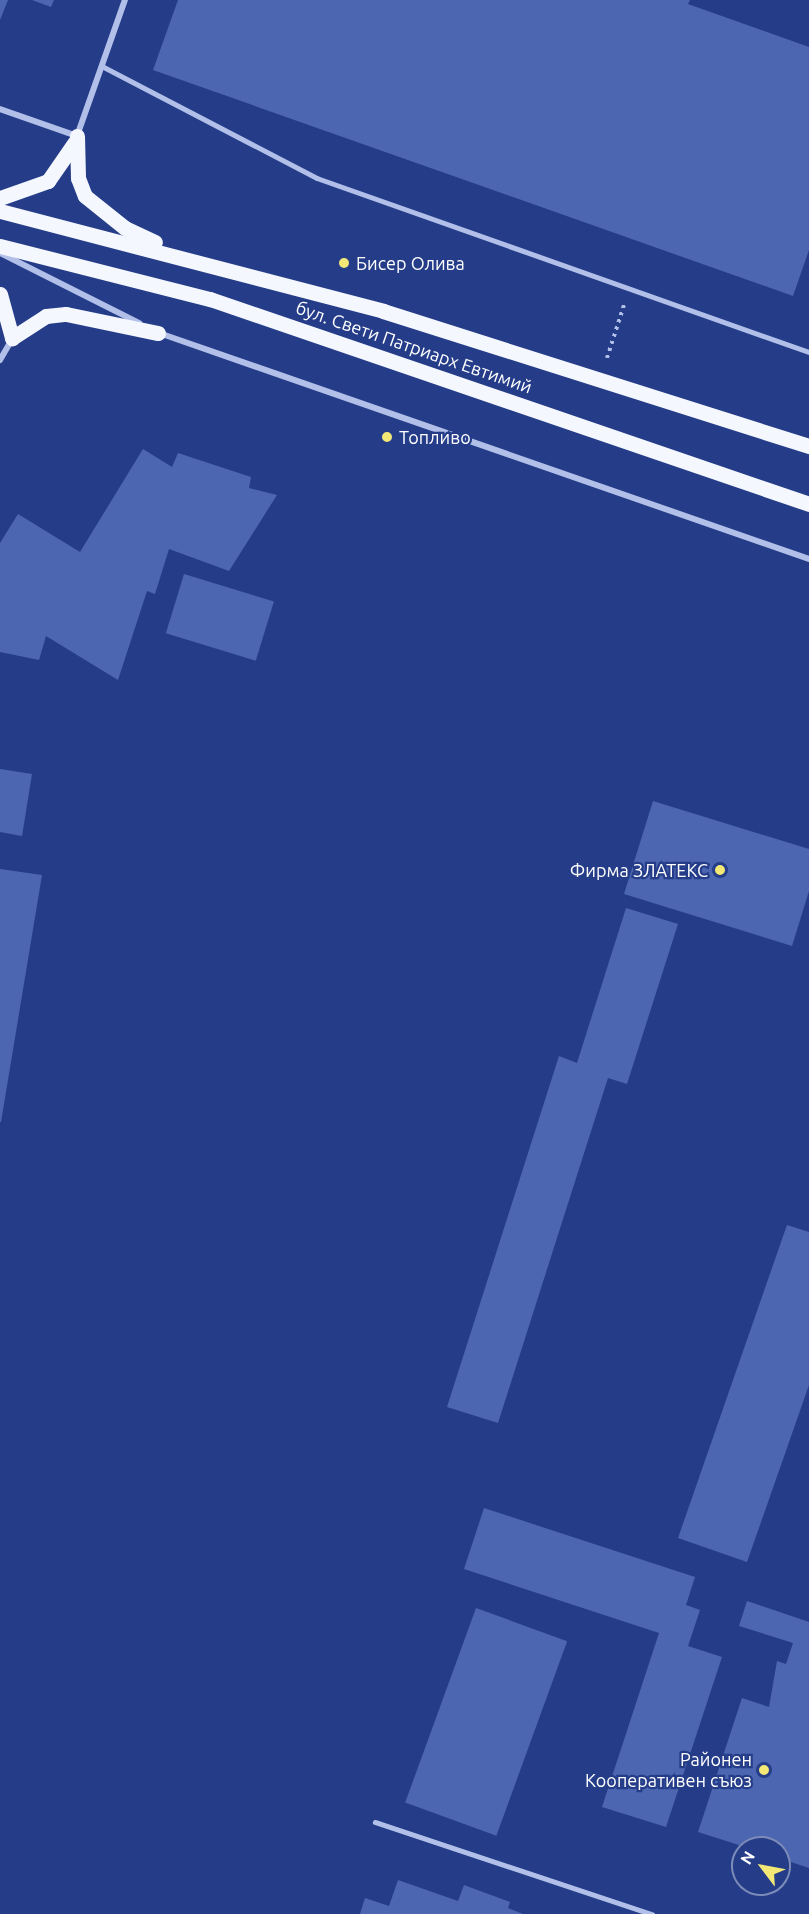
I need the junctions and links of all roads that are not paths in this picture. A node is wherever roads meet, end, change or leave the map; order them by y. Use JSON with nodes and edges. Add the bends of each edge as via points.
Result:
{"nodes":[{"id":1,"x":125,"y":0,"type":"edge"},
{"id":2,"x":102,"y":66,"type":"junction"},
{"id":3,"x":0,"y":109,"type":"edge"},
{"id":4,"x":77,"y":136,"type":"junction"},
{"id":5,"x":0,"y":198,"type":"edge"},
{"id":6,"x":0,"y":211,"type":"edge"},
{"id":7,"x":0,"y":246,"type":"edge"},
{"id":8,"x":0,"y":253,"type":"edge"},
{"id":9,"x":182,"y":255,"type":"junction"},
{"id":10,"x":0,"y":294,"type":"edge"},
{"id":11,"x":158,"y":333,"type":"junction"},
{"id":12,"x":12,"y":338,"type":"junction"},
{"id":13,"x":809,"y":352,"type":"edge"},
{"id":14,"x":0,"y":360,"type":"edge"},
{"id":15,"x":809,"y":446,"type":"edge"},
{"id":16,"x":809,"y":504,"type":"edge"},
{"id":17,"x":809,"y":559,"type":"edge"},
{"id":18,"x":375,"y":1822,"type":"dead end"},
{"id":19,"x":652,"y":1914,"type":"edge"}],
"edges":[{"from":1,"to":2,"type":"street"},
{"from":2,"to":4,"type":"street"},
{"from":2,"to":13,"type":"lane","via":[[317,178]]},
{"from":3,"to":4,"type":"street"},
{"from":4,"to":5,"type":"main road","via":[[48,181]]},
{"from":4,"to":9,"type":"main road","via":[[78,178],[85,196],[125,228]]},
{"from":6,"to":9,"type":"main road","name":"бул. Свети Патриарх Евтимий"},
{"from":7,"to":16,"type":"main road","name":"бул. Свети Патриарх Евтимий","via":[[210,299]]},
{"from":8,"to":11,"type":"street"},
{"from":9,"to":15,"type":"main road","name":"бул. Свети Патриарх Евтимий","via":[[601,377]]},
{"from":10,"to":12,"type":"main road"},
{"from":11,"to":12,"type":"main road","via":[[66,314],[46,316]]},
{"from":11,"to":17,"type":"street"},
{"from":12,"to":14,"type":"street"},
{"from":18,"to":19,"type":"lane"}]}
